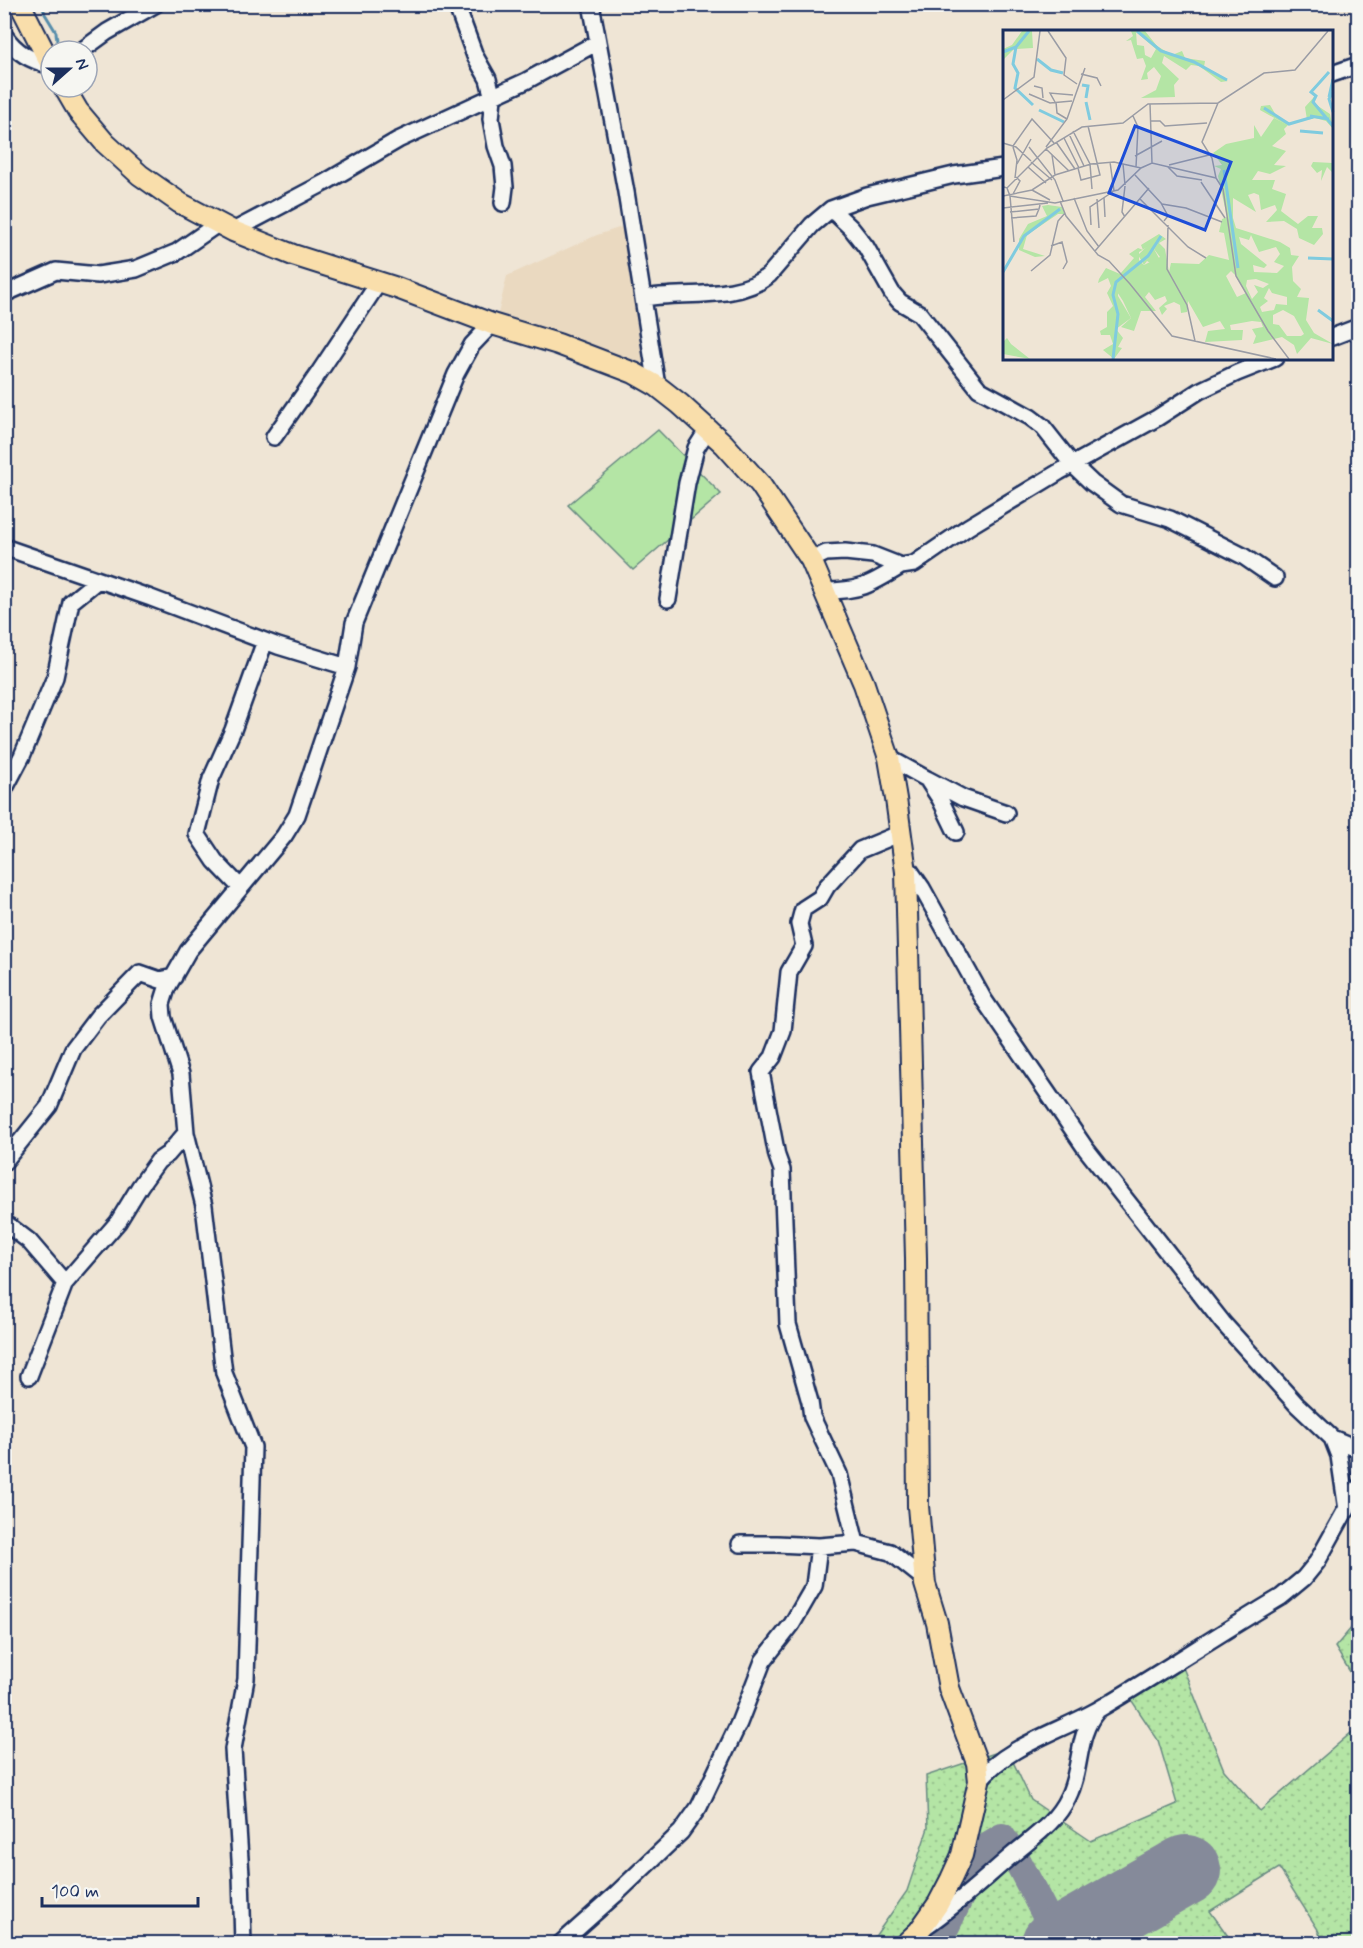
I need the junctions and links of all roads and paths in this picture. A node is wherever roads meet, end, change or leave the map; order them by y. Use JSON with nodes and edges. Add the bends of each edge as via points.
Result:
{"nodes":[{"id":1,"x":20,"y":4,"type":"edge"},
{"id":2,"x":156,"y":4,"type":"edge"},
{"id":3,"x":456,"y":4,"type":"edge"},
{"id":4,"x":591,"y":4,"type":"edge"},
{"id":5,"x":4,"y":35,"type":"edge"},
{"id":6,"x":97,"y":39,"type":"edge"},
{"id":7,"x":39,"y":41,"type":"edge"},
{"id":8,"x":598,"y":42,"type":"junction"},
{"id":9,"x":39,"y":62,"type":"edge"},
{"id":10,"x":1359,"y":66,"type":"edge"},
{"id":11,"x":1333,"y":74,"type":"edge"},
{"id":12,"x":493,"y":98,"type":"junction"},
{"id":13,"x":71,"y":99,"type":"edge"},
{"id":14,"x":1003,"y":168,"type":"edge"},
{"id":15,"x":503,"y":203,"type":"dead end"},
{"id":16,"x":831,"y":209,"type":"junction"},
{"id":17,"x":226,"y":227,"type":"junction"},
{"id":18,"x":379,"y":282,"type":"junction"},
{"id":19,"x":4,"y":294,"type":"edge"},
{"id":20,"x":645,"y":298,"type":"junction"},
{"id":21,"x":492,"y":324,"type":"junction"},
{"id":22,"x":1359,"y":327,"type":"edge"},
{"id":23,"x":1333,"y":337,"type":"edge"},
{"id":24,"x":1270,"y":360,"type":"edge"},
{"id":25,"x":657,"y":386,"type":"junction"},
{"id":26,"x":708,"y":429,"type":"junction"},
{"id":27,"x":274,"y":437,"type":"dead end"},
{"id":28,"x":1072,"y":465,"type":"junction"},
{"id":29,"x":4,"y":547,"type":"edge"},
{"id":30,"x":811,"y":560,"type":"junction"},
{"id":31,"x":901,"y":567,"type":"junction"},
{"id":32,"x":1275,"y":578,"type":"dead end"},
{"id":33,"x":98,"y":580,"type":"junction"},
{"id":34,"x":824,"y":591,"type":"junction"},
{"id":35,"x":668,"y":599,"type":"dead end"},
{"id":36,"x":265,"y":641,"type":"junction"},
{"id":37,"x":346,"y":667,"type":"junction"},
{"id":38,"x":889,"y":758,"type":"junction"},
{"id":39,"x":927,"y":778,"type":"junction"},
{"id":40,"x":4,"y":790,"type":"edge"},
{"id":41,"x":1006,"y":813,"type":"dead end"},
{"id":42,"x":956,"y":832,"type":"dead end"},
{"id":43,"x":901,"y":833,"type":"junction"},
{"id":44,"x":904,"y":862,"type":"junction"},
{"id":45,"x":240,"y":887,"type":"junction"},
{"id":46,"x":174,"y":977,"type":"junction"},
{"id":47,"x":186,"y":1133,"type":"junction"},
{"id":48,"x":4,"y":1162,"type":"edge"},
{"id":49,"x":4,"y":1222,"type":"edge"},
{"id":50,"x":65,"y":1283,"type":"junction"},
{"id":51,"x":29,"y":1376,"type":"dead end"},
{"id":52,"x":1332,"y":1438,"type":"junction"},
{"id":53,"x":1359,"y":1448,"type":"edge"},
{"id":54,"x":1359,"y":1488,"type":"edge"},
{"id":55,"x":1347,"y":1510,"type":"junction"},
{"id":56,"x":856,"y":1543,"type":"junction"},
{"id":57,"x":740,"y":1544,"type":"dead end"},
{"id":58,"x":819,"y":1546,"type":"junction"},
{"id":59,"x":924,"y":1578,"type":"junction"},
{"id":60,"x":1099,"y":1709,"type":"junction"},
{"id":61,"x":980,"y":1781,"type":"junction"},
{"id":62,"x":912,"y":1937,"type":"edge"},
{"id":63,"x":243,"y":1944,"type":"edge"},
{"id":64,"x":560,"y":1944,"type":"edge"}],
"edges":[{"from":1,"to":7,"type":"main road"},
{"from":2,"to":6,"type":"street"},
{"from":3,"to":12,"type":"street"},
{"from":4,"to":8,"type":"street"},
{"from":5,"to":9,"type":"street","via":[[16,50]]},
{"from":8,"to":12,"type":"street"},
{"from":8,"to":20,"type":"street"},
{"from":10,"to":11,"type":"street"},
{"from":12,"to":15,"type":"street","via":[[491,119],[503,165]]},
{"from":12,"to":17,"type":"street","via":[[398,140],[324,183]]},
{"from":13,"to":17,"type":"main road","via":[[105,143],[140,174],[180,203]]},
{"from":14,"to":16,"type":"street","via":[[954,175]]},
{"from":16,"to":20,"type":"street","via":[[761,282],[735,290]]},
{"from":16,"to":28,"type":"street","via":[[866,247],[892,293],[919,313],[979,388],[1042,426]]},
{"from":17,"to":18,"type":"main road","via":[[293,255]]},
{"from":17,"to":19,"type":"street","via":[[136,269],[98,275],[56,271]]},
{"from":18,"to":21,"type":"main road"},
{"from":18,"to":27,"type":"street"},
{"from":20,"to":25,"type":"street"},
{"from":21,"to":25,"type":"main road","via":[[558,344]]},
{"from":21,"to":37,"type":"street","via":[[472,345],[456,374],[354,623]]},
{"from":22,"to":23,"type":"street"},
{"from":24,"to":28,"type":"street","via":[[1200,391]]},
{"from":25,"to":26,"type":"main road"},
{"from":26,"to":30,"type":"main road","via":[[760,484]]},
{"from":26,"to":35,"type":"street","via":[[696,448],[687,483]]},
{"from":28,"to":31,"type":"street","via":[[914,564]]},
{"from":28,"to":32,"type":"street","via":[[1121,504],[1170,519],[1242,556]]},
{"from":29,"to":33,"type":"street"},
{"from":30,"to":31,"type":"street","via":[[826,553],[845,552],[873,555]]},
{"from":30,"to":34,"type":"main road"},
{"from":31,"to":34,"type":"street","via":[[870,585],[850,591]]},
{"from":33,"to":36,"type":"street"},
{"from":33,"to":40,"type":"street","via":[[71,602],[55,677]]},
{"from":34,"to":38,"type":"main road","via":[[864,684]]},
{"from":36,"to":37,"type":"street"},
{"from":36,"to":45,"type":"street","via":[[211,779],[197,834],[215,861]]},
{"from":37,"to":45,"type":"street","via":[[297,815]]},
{"from":38,"to":39,"type":"street"},
{"from":38,"to":43,"type":"main road"},
{"from":39,"to":41,"type":"street","via":[[963,798]]},
{"from":39,"to":42,"type":"street"},
{"from":43,"to":44,"type":"main road"},
{"from":43,"to":56,"type":"street","via":[[860,850],[820,898],[803,909],[799,924],[804,946],[789,972],[783,1031],[773,1057],[761,1072],[782,1170],[788,1324],[812,1417],[839,1474]]},
{"from":44,"to":52,"type":"street","via":[[984,1000],[1086,1149],[1223,1323]]},
{"from":44,"to":59,"type":"main road","via":[[916,1258],[918,1506]]},
{"from":45,"to":46,"type":"street","via":[[188,951]]},
{"from":46,"to":47,"type":"street","via":[[162,1004],[162,1017],[181,1074]]},
{"from":46,"to":48,"type":"street","via":[[160,980],[140,973],[98,1016],[73,1049],[49,1106]]},
{"from":47,"to":50,"type":"street","via":[[158,1161],[118,1222]]},
{"from":47,"to":63,"type":"street","via":[[204,1206],[224,1373],[254,1447],[246,1679],[233,1749]]},
{"from":49,"to":50,"type":"street","via":[[29,1241]]},
{"from":50,"to":51,"type":"street"},
{"from":52,"to":53,"type":"street"},
{"from":52,"to":55,"type":"street","via":[[1339,1456]]},
{"from":54,"to":55,"type":"street"},
{"from":55,"to":60,"type":"street","via":[[1310,1571],[1281,1597]]},
{"from":56,"to":58,"type":"street"},
{"from":56,"to":59,"type":"street","via":[[890,1552]]},
{"from":57,"to":58,"type":"street"},
{"from":58,"to":64,"type":"street","via":[[814,1586],[792,1624],[763,1661],[699,1808],[681,1832]]},
{"from":59,"to":61,"type":"main road","via":[[949,1688]]},
{"from":60,"to":61,"type":"street","via":[[1006,1756]]},
{"from":60,"to":62,"type":"street","via":[[1088,1721],[1074,1783],[1056,1818],[955,1907]]},
{"from":61,"to":62,"type":"main road","via":[[962,1855],[938,1904]]}]}
